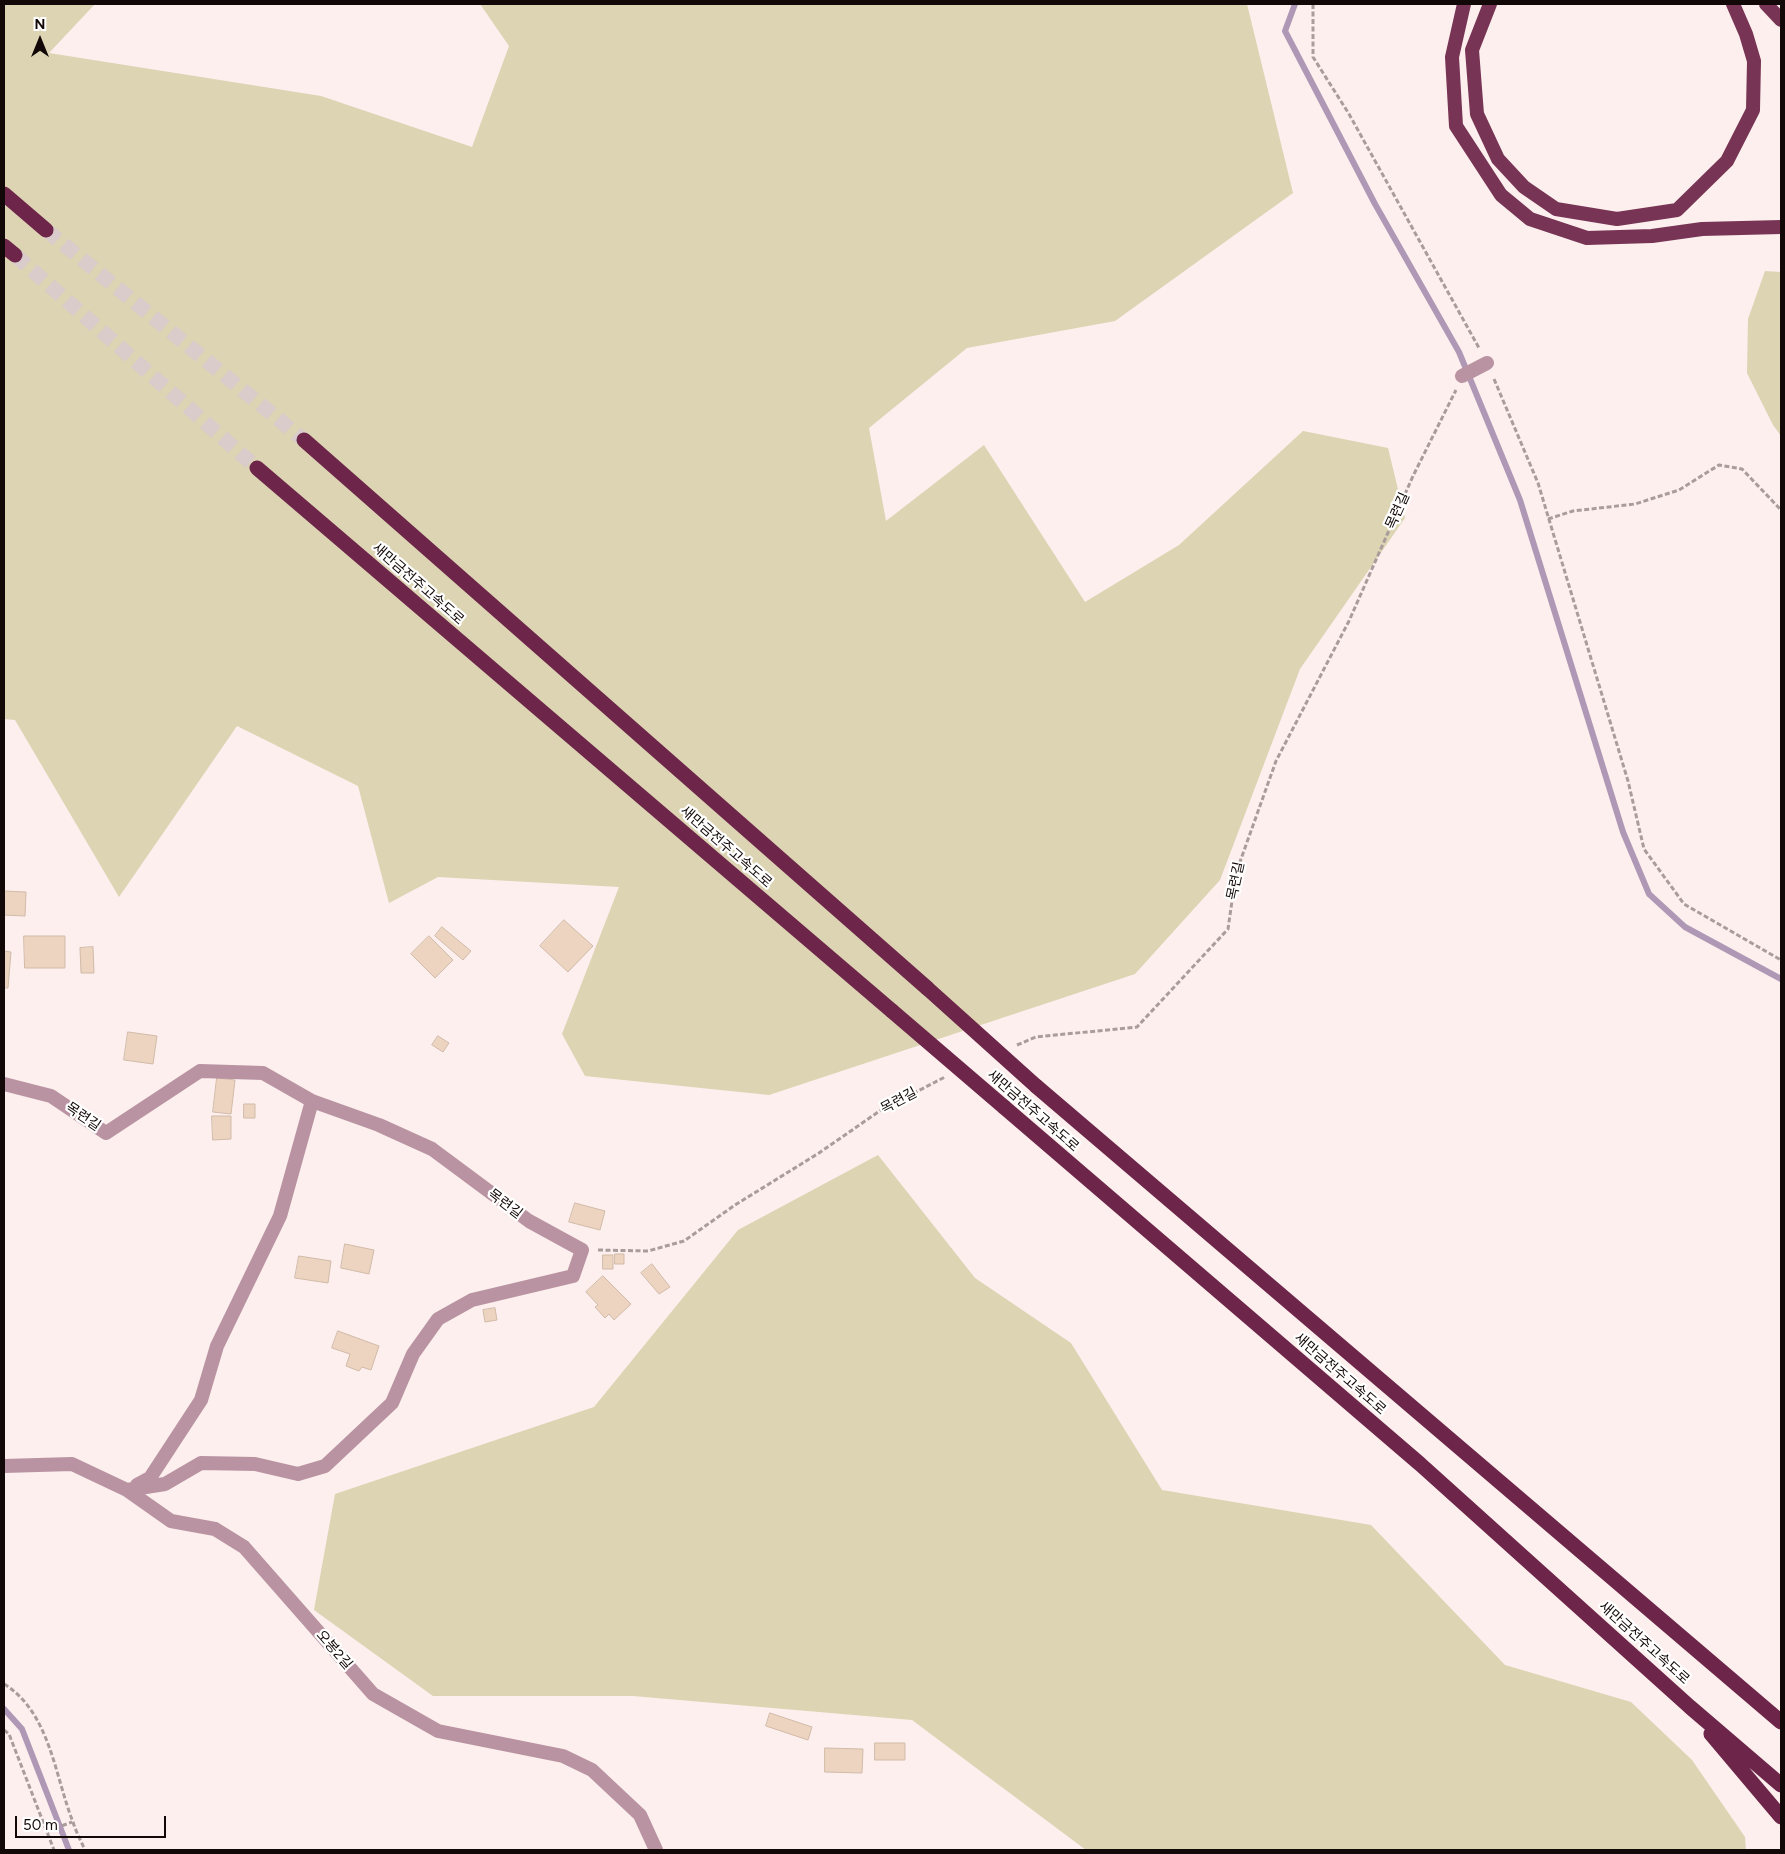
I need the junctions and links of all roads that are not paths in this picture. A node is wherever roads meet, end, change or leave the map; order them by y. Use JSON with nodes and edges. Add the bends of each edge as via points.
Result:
{"nodes":[{"id":1,"x":1464,"y":4,"type":"edge"},
{"id":2,"x":1490,"y":4,"type":"edge"},
{"id":3,"x":1733,"y":4,"type":"edge"},
{"id":4,"x":1766,"y":4,"type":"edge"},
{"id":5,"x":1781,"y":20,"type":"edge"},
{"id":6,"x":4,"y":194,"type":"edge"},
{"id":7,"x":1781,"y":227,"type":"edge"},
{"id":8,"x":46,"y":230,"type":"tunnel mouth"},
{"id":9,"x":1482,"y":365,"type":"road end"},
{"id":10,"x":1462,"y":376,"type":"road end"},
{"id":11,"x":304,"y":440,"type":"tunnel mouth"},
{"id":12,"x":258,"y":468,"type":"tunnel mouth"},
{"id":13,"x":4,"y":1084,"type":"edge"},
{"id":14,"x":312,"y":1101,"type":"junction"},
{"id":15,"x":4,"y":1466,"type":"edge"},
{"id":16,"x":127,"y":1490,"type":"junction"},
{"id":17,"x":1690,"y":1707,"type":"junction"},
{"id":18,"x":1781,"y":1722,"type":"edge"},
{"id":19,"x":1781,"y":1785,"type":"edge"},
{"id":20,"x":1781,"y":1817,"type":"edge"},
{"id":21,"x":656,"y":1850,"type":"edge"}],
"edges":[{"from":1,"to":7,"type":"highway","via":[[1452,57],[1456,126],[1501,195],[1530,219],[1587,238]]},
{"from":2,"to":3,"type":"highway","via":[[1472,50],[1477,114],[1498,159],[1524,187],[1556,209],[1617,219],[1677,210],[1727,161],[1753,110],[1754,62]]},
{"from":4,"to":5,"type":"highway"},
{"from":6,"to":8,"type":"highway"},
{"from":9,"to":10,"type":"street"},
{"from":11,"to":18,"type":"highway","name":"새만금전주고속도로","bridge":true,"via":[[1036,1086]]},
{"from":12,"to":17,"type":"highway","name":"새만금전주고속도로","bridge":true,"via":[[1420,1464]]},
{"from":13,"to":14,"type":"street","name":"목련길","via":[[51,1096],[106,1133],[200,1071],[263,1073]]},
{"from":14,"to":16,"type":"street","via":[[280,1216],[217,1346],[201,1400],[150,1478]]},
{"from":14,"to":16,"type":"street","name":"목련길","via":[[379,1125],[432,1149],[529,1221],[582,1250],[573,1276],[472,1300],[438,1319],[413,1354],[392,1403],[325,1466],[298,1474],[255,1464],[201,1463],[164,1484]]},
{"from":15,"to":16,"type":"street","name":"오봉2길","via":[[72,1464]]},
{"from":16,"to":21,"type":"street","name":"오봉2길","via":[[171,1520],[215,1529],[244,1547],[372,1694],[438,1731],[563,1756],[592,1770],[640,1815]]},
{"from":17,"to":19,"type":"highway","name":"새만금전주고속도로"},
{"from":17,"to":20,"type":"highway"}]}
